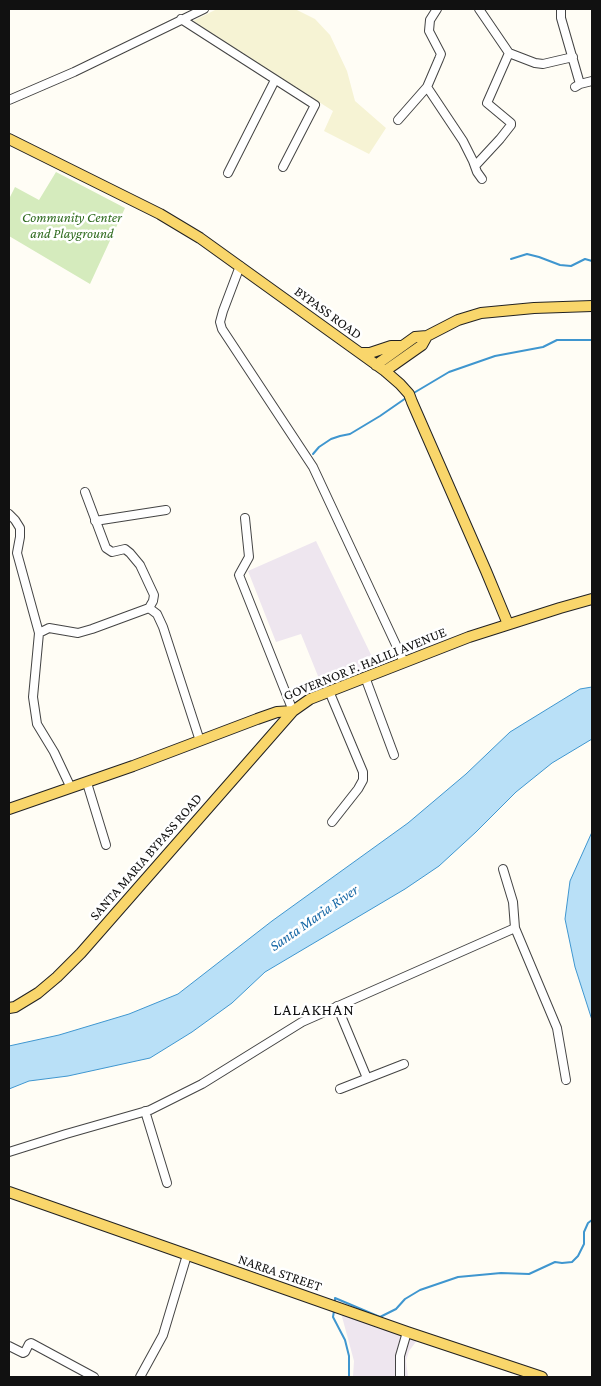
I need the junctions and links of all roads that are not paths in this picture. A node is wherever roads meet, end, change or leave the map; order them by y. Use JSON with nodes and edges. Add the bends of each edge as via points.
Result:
{"nodes":[{"id":1,"x":204,"y":9,"type":"edge"},
{"id":2,"x":437,"y":9,"type":"edge"},
{"id":3,"x":479,"y":9,"type":"edge"},
{"id":4,"x":561,"y":9,"type":"edge"},
{"id":5,"x":181,"y":19,"type":"junction"},
{"id":6,"x":509,"y":53,"type":"junction"},
{"id":7,"x":573,"y":57,"type":"junction"},
{"id":8,"x":275,"y":80,"type":"junction"},
{"id":9,"x":592,"y":81,"type":"edge"},
{"id":10,"x":427,"y":88,"type":"junction"},
{"id":11,"x":9,"y":100,"type":"edge"},
{"id":12,"x":398,"y":120,"type":"dead end"},
{"id":13,"x":9,"y":139,"type":"edge"},
{"id":14,"x":475,"y":166,"type":"junction"},
{"id":15,"x":284,"y":167,"type":"dead end"},
{"id":16,"x":228,"y":173,"type":"dead end"},
{"id":17,"x":482,"y":179,"type":"dead end"},
{"id":18,"x":240,"y":266,"type":"junction"},
{"id":19,"x":592,"y":306,"type":"edge"},
{"id":20,"x":427,"y":336,"type":"junction"},
{"id":21,"x":403,"y":345,"type":"junction"},
{"id":22,"x":360,"y":353,"type":"junction"},
{"id":23,"x":376,"y":364,"type":"junction"},
{"id":24,"x":385,"y":371,"type":"junction"},
{"id":25,"x":85,"y":492,"type":"dead end"},
{"id":26,"x":166,"y":510,"type":"dead end"},
{"id":27,"x":9,"y":514,"type":"edge"},
{"id":28,"x":244,"y":518,"type":"dead end"},
{"id":29,"x":96,"y":522,"type":"junction"},
{"id":30,"x":592,"y":599,"type":"edge"},
{"id":31,"x":149,"y":608,"type":"junction"},
{"id":32,"x":508,"y":624,"type":"junction"},
{"id":33,"x":39,"y":633,"type":"junction"},
{"id":34,"x":404,"y":662,"type":"junction"},
{"id":35,"x":365,"y":677,"type":"junction"},
{"id":36,"x":329,"y":691,"type":"junction"},
{"id":37,"x":293,"y":711,"type":"junction"},
{"id":38,"x":200,"y":741,"type":"junction"},
{"id":39,"x":394,"y":755,"type":"dead end"},
{"id":40,"x":87,"y":782,"type":"junction"},
{"id":41,"x":71,"y":788,"type":"junction"},
{"id":42,"x":9,"y":809,"type":"edge"},
{"id":43,"x":332,"y":822,"type":"dead end"},
{"id":44,"x":106,"y":845,"type":"dead end"},
{"id":45,"x":503,"y":869,"type":"dead end"},
{"id":46,"x":515,"y":928,"type":"junction"},
{"id":47,"x":337,"y":1006,"type":"junction"},
{"id":48,"x":9,"y":1008,"type":"edge"},
{"id":49,"x":404,"y":1064,"type":"dead end"},
{"id":50,"x":367,"y":1078,"type":"junction"},
{"id":51,"x":566,"y":1080,"type":"dead end"},
{"id":52,"x":340,"y":1089,"type":"dead end"},
{"id":53,"x":145,"y":1111,"type":"junction"},
{"id":54,"x":9,"y":1152,"type":"edge"},
{"id":55,"x":167,"y":1183,"type":"dead end"},
{"id":56,"x":9,"y":1192,"type":"edge"},
{"id":57,"x":187,"y":1255,"type":"junction"},
{"id":58,"x":407,"y":1332,"type":"junction"},
{"id":59,"x":9,"y":1346,"type":"edge"},
{"id":60,"x":94,"y":1377,"type":"edge"},
{"id":61,"x":140,"y":1377,"type":"edge"},
{"id":62,"x":400,"y":1377,"type":"edge"},
{"id":63,"x":542,"y":1377,"type":"edge"}],
"edges":[{"from":1,"to":5,"type":"street"},
{"from":2,"to":10,"type":"street","via":[[430,20],[429,31],[441,54]]},
{"from":3,"to":6,"type":"street"},
{"from":4,"to":7,"type":"street"},
{"from":5,"to":8,"type":"street"},
{"from":5,"to":11,"type":"street"},
{"from":6,"to":7,"type":"street","via":[[543,64]]},
{"from":6,"to":14,"type":"street","via":[[488,103],[511,125]]},
{"from":7,"to":9,"type":"street","via":[[578,86]]},
{"from":8,"to":15,"type":"street","via":[[315,105]]},
{"from":8,"to":16,"type":"street"},
{"from":10,"to":12,"type":"street"},
{"from":10,"to":14,"type":"street","via":[[463,141]]},
{"from":13,"to":18,"type":"main road","name":"BYPASS ROAD","via":[[160,214]]},
{"from":14,"to":17,"type":"street"},
{"from":18,"to":22,"type":"main road","name":"BYPASS ROAD"},
{"from":18,"to":34,"type":"street","via":[[223,310],[222,329],[313,467]]},
{"from":19,"to":20,"type":"main road","via":[[481,313],[458,320]]},
{"from":20,"to":21,"type":"main road","via":[[415,337]]},
{"from":20,"to":24,"type":"main road","via":[[422,345]]},
{"from":21,"to":22,"type":"main road"},
{"from":21,"to":23,"type":"main road"},
{"from":22,"to":23,"type":"main road","name":"BYPASS ROAD"},
{"from":23,"to":24,"type":"main road","name":"BYPASS ROAD"},
{"from":24,"to":32,"type":"main road","name":"BYPASS ROAD","via":[[411,398]]},
{"from":25,"to":29,"type":"street"},
{"from":26,"to":29,"type":"street"},
{"from":27,"to":33,"type":"street","via":[[20,528],[17,553]]},
{"from":28,"to":37,"type":"street","via":[[249,557],[239,575]]},
{"from":29,"to":31,"type":"street","via":[[108,551],[125,550],[140,565],[154,595]]},
{"from":30,"to":32,"type":"main road","name":"GOVERNOR F. HALILI AVENUE"},
{"from":31,"to":33,"type":"street","via":[[78,633],[49,628]]},
{"from":31,"to":38,"type":"street","via":[[157,614],[163,628]]},
{"from":32,"to":34,"type":"main road","name":"GOVERNOR F. HALILI AVENUE"},
{"from":33,"to":41,"type":"street","via":[[33,697],[37,724]]},
{"from":34,"to":35,"type":"main road","name":"GOVERNOR F. HALILI AVENUE"},
{"from":35,"to":36,"type":"main road","name":"GOVERNOR F. HALILI AVENUE"},
{"from":35,"to":39,"type":"street"},
{"from":36,"to":37,"type":"main road","name":"GOVERNOR F. HALILI AVENUE"},
{"from":36,"to":43,"type":"street","via":[[363,772],[358,789]]},
{"from":37,"to":38,"type":"main road","name":"GOVERNOR F. HALILI AVENUE","via":[[277,712]]},
{"from":37,"to":48,"type":"main road","name":"SANTA MARIA BYPASS ROAD","via":[[81,953],[38,993]]},
{"from":38,"to":40,"type":"main road","name":"GOVERNOR F. HALILI AVENUE"},
{"from":40,"to":41,"type":"main road","name":"GOVERNOR F. HALILI AVENUE"},
{"from":40,"to":44,"type":"street"},
{"from":41,"to":42,"type":"main road","name":"GOVERNOR F. HALILI AVENUE"},
{"from":45,"to":46,"type":"street","via":[[513,902]]},
{"from":46,"to":47,"type":"street"},
{"from":46,"to":51,"type":"street","via":[[557,1028]]},
{"from":47,"to":50,"type":"street"},
{"from":47,"to":53,"type":"street","via":[[302,1022],[202,1084]]},
{"from":49,"to":50,"type":"street"},
{"from":50,"to":52,"type":"street"},
{"from":53,"to":54,"type":"street"},
{"from":53,"to":55,"type":"street"},
{"from":56,"to":57,"type":"main road","name":"NARRA STREET"},
{"from":57,"to":58,"type":"main road","name":"NARRA STREET"},
{"from":57,"to":61,"type":"street","via":[[164,1335]]},
{"from":58,"to":62,"type":"street","via":[[400,1356]]},
{"from":58,"to":63,"type":"main road","name":"NARRA STREET"},
{"from":59,"to":60,"type":"street","via":[[23,1353],[31,1343]]}]}
